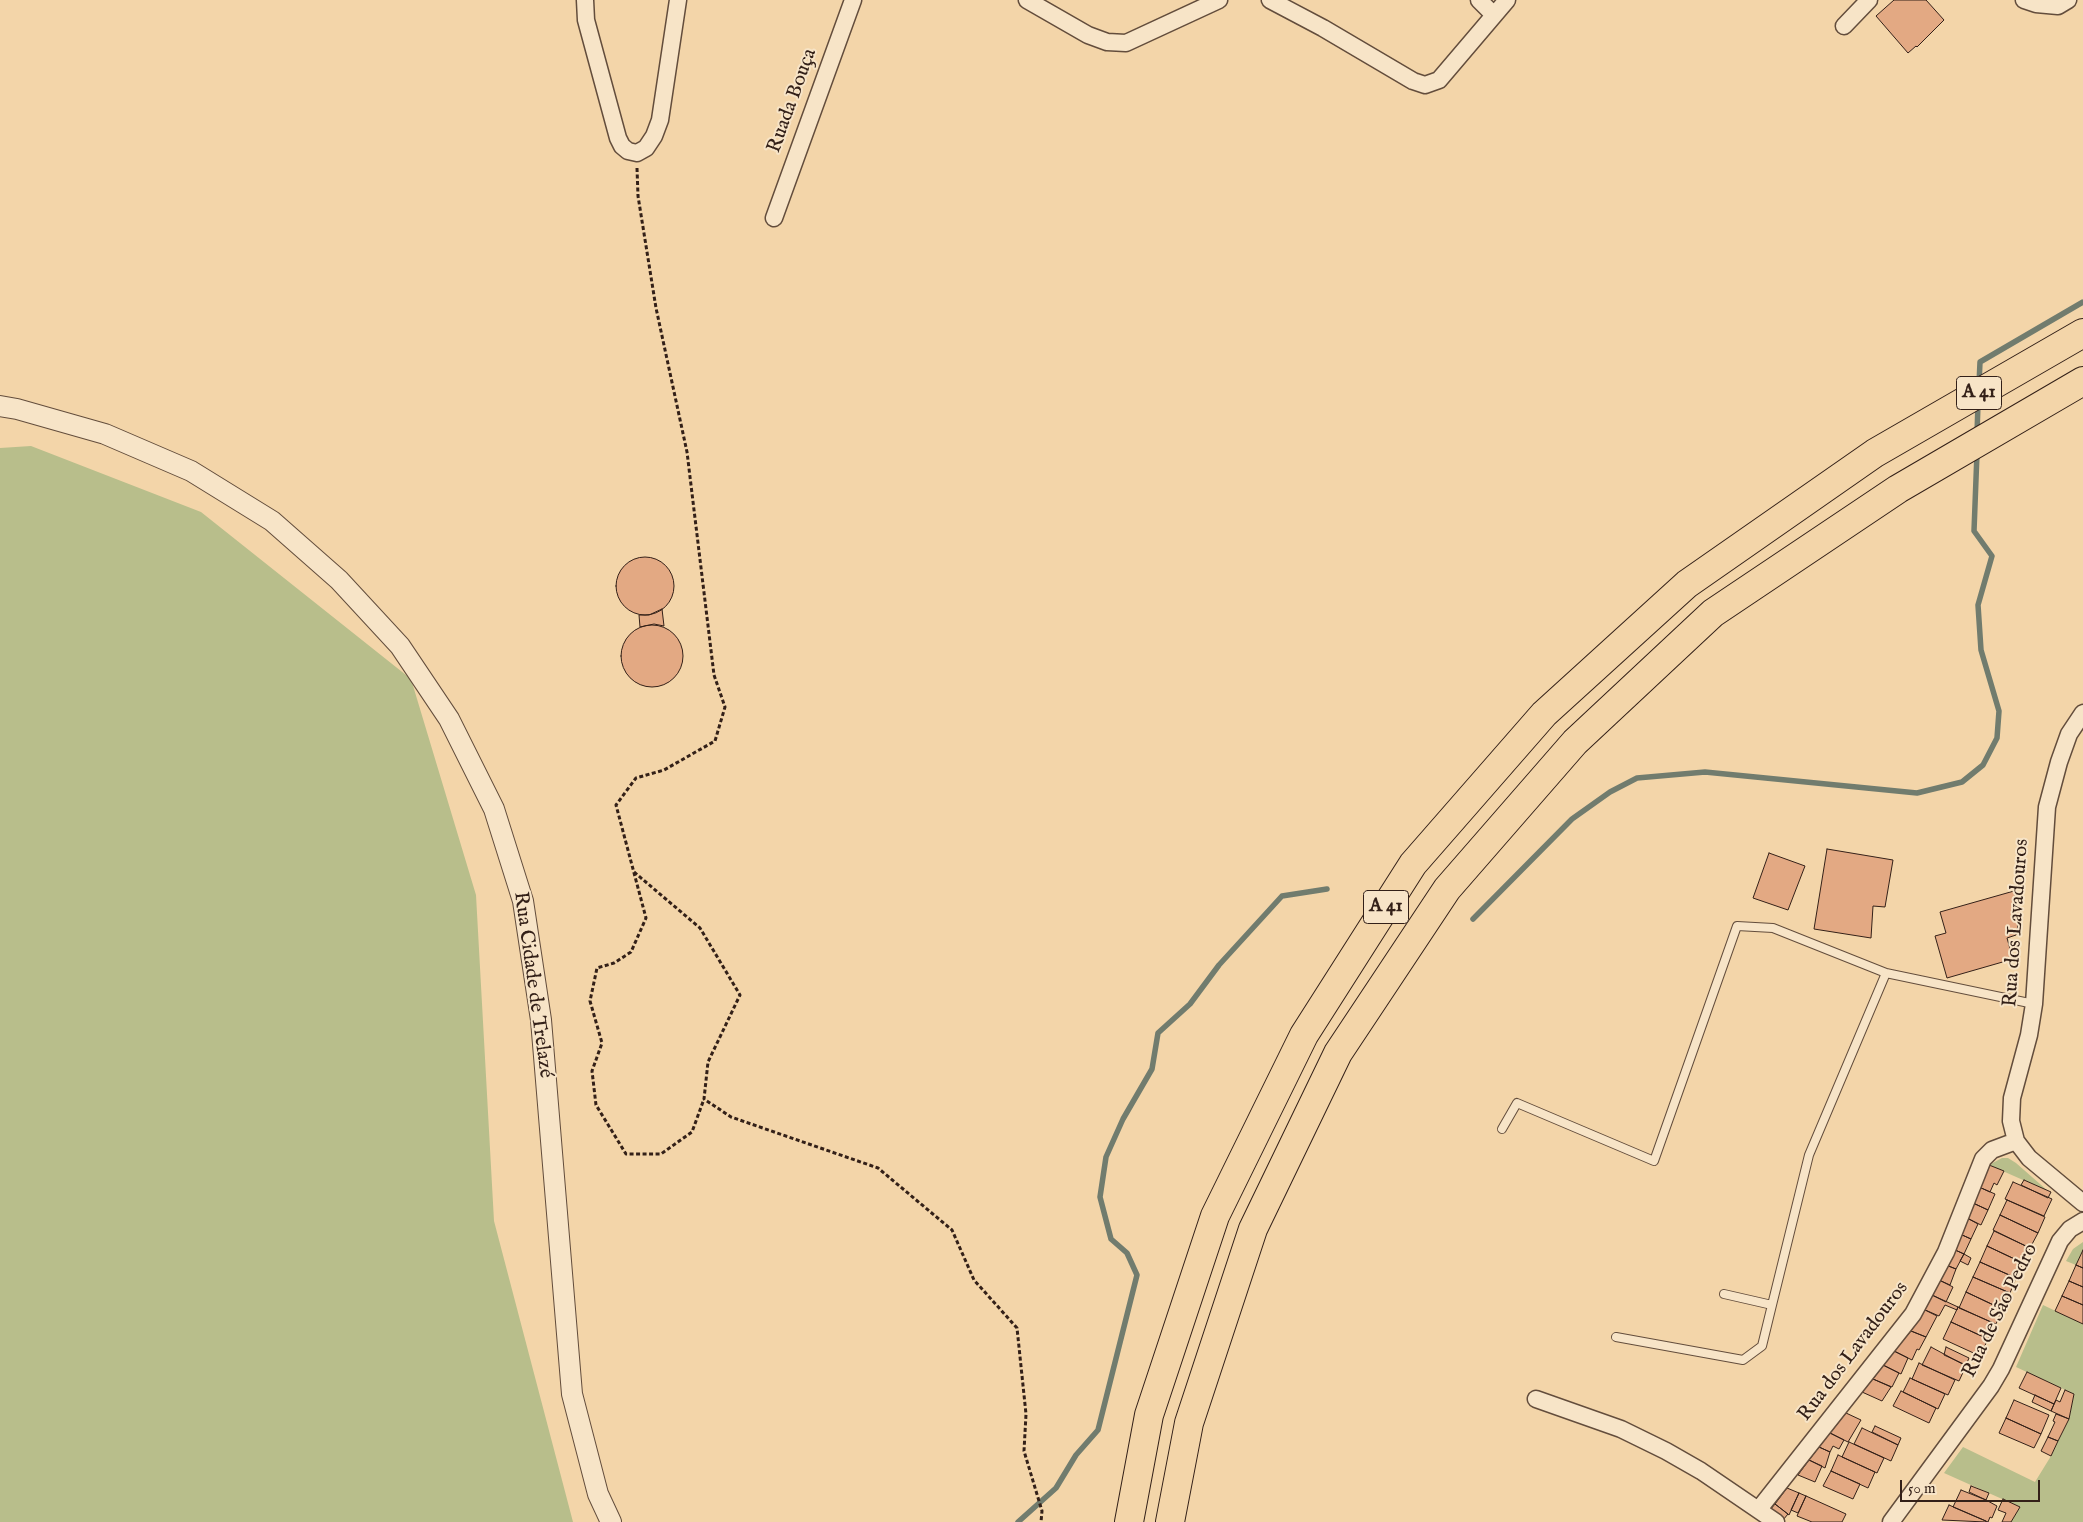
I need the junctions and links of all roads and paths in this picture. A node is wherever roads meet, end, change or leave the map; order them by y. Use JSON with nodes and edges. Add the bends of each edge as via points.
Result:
{"nodes":[{"id":1,"x":585,"y":0,"type":"edge"},
{"id":2,"x":678,"y":0,"type":"edge"},
{"id":3,"x":854,"y":0,"type":"edge"},
{"id":4,"x":1027,"y":0,"type":"edge"},
{"id":5,"x":1219,"y":0,"type":"edge"},
{"id":6,"x":1270,"y":0,"type":"edge"},
{"id":7,"x":1480,"y":0,"type":"edge"},
{"id":8,"x":1507,"y":0,"type":"edge"},
{"id":9,"x":1869,"y":0,"type":"edge"},
{"id":10,"x":2024,"y":0,"type":"edge"},
{"id":11,"x":2068,"y":0,"type":"edge"},
{"id":12,"x":1494,"y":16,"type":"junction"},
{"id":13,"x":1844,"y":26,"type":"dead end"},
{"id":14,"x":637,"y":152,"type":"junction"},
{"id":15,"x":774,"y":218,"type":"dead end"},
{"id":16,"x":2083,"y":333,"type":"edge"},
{"id":17,"x":2083,"y":381,"type":"edge"},
{"id":18,"x":0,"y":406,"type":"edge"},
{"id":19,"x":2083,"y":713,"type":"edge"},
{"id":20,"x":634,"y":872,"type":"junction"},
{"id":21,"x":1886,"y":973,"type":"junction"},
{"id":22,"x":2034,"y":1004,"type":"junction"},
{"id":23,"x":704,"y":1099,"type":"junction"},
{"id":24,"x":1502,"y":1130,"type":"dead end"},
{"id":25,"x":2016,"y":1141,"type":"junction"},
{"id":26,"x":2083,"y":1203,"type":"edge"},
{"id":27,"x":2083,"y":1222,"type":"edge"},
{"id":28,"x":1724,"y":1294,"type":"dead end"},
{"id":29,"x":1772,"y":1305,"type":"junction"},
{"id":30,"x":1616,"y":1337,"type":"dead end"},
{"id":31,"x":1536,"y":1399,"type":"dead end"},
{"id":32,"x":1759,"y":1509,"type":"junction"},
{"id":33,"x":611,"y":1522,"type":"edge"},
{"id":34,"x":1041,"y":1522,"type":"edge"},
{"id":35,"x":1129,"y":1522,"type":"edge"},
{"id":36,"x":1170,"y":1522,"type":"edge"},
{"id":37,"x":1776,"y":1522,"type":"edge"},
{"id":38,"x":1891,"y":1522,"type":"edge"}],
"edges":[{"from":1,"to":14,"type":"street","via":[[586,20],[618,138],[628,151]]},
{"from":2,"to":14,"type":"street","via":[[660,120],[646,148]]},
{"from":3,"to":15,"type":"street","name":"Ruada Bouça"},
{"from":4,"to":5,"type":"street","via":[[1088,35],[1108,42],[1126,43]]},
{"from":6,"to":12,"type":"street","via":[[1413,81],[1426,85],[1439,80]]},
{"from":7,"to":12,"type":"street"},
{"from":8,"to":12,"type":"street"},
{"from":9,"to":13,"type":"street"},
{"from":10,"to":11,"type":"street","via":[[2058,6]]},
{"from":14,"to":20,"type":"path","via":[[638,196],[656,308],[688,452],[714,675],[725,707],[715,742],[664,770],[636,778],[616,805]]},
{"from":16,"to":35,"type":"highway","number":"A 41","via":[[1875,452],[1687,584],[1544,714],[1414,864],[1304,1035],[1215,1216],[1149,1415]]},
{"from":17,"to":36,"type":"highway","number":"A 41","via":[[1898,489],[1713,613],[1575,742],[1447,889],[1338,1053],[1253,1229],[1189,1423]]},
{"from":18,"to":33,"type":"street","name":"Rua Cidade de Trelazé","via":[[114,438],[191,471],[272,521],[339,580],[400,646],[450,719],[494,808],[523,901],[541,1020],[572,1394],[598,1494]]},
{"from":19,"to":22,"type":"street","name":"Rua dos Lavadouros","via":[[2069,734],[2047,807]]},
{"from":20,"to":23,"type":"path","via":[[700,928],[740,995],[708,1062]]},
{"from":20,"to":23,"type":"path","via":[[646,918],[631,952],[597,968],[590,1001],[602,1043],[592,1071],[596,1105],[626,1154],[661,1154],[692,1132]]},
{"from":21,"to":22,"type":"lane"},
{"from":21,"to":24,"type":"lane","via":[[1773,928],[1737,926],[1654,1161],[1516,1103]]},
{"from":21,"to":29,"type":"lane","via":[[1809,1156]]},
{"from":22,"to":25,"type":"street","name":"Rua dos Lavadouros","via":[[2012,1098],[2011,1121]]},
{"from":23,"to":34,"type":"path","via":[[731,1117],[878,1168],[952,1230],[974,1280],[1016,1328],[1026,1414],[1024,1451],[1042,1511]]},
{"from":25,"to":26,"type":"street","name":"Rua dos Lavadouros","via":[[2028,1158]]},
{"from":25,"to":32,"type":"street","name":"Rua dos Lavadouros","via":[[1992,1150],[1983,1159],[1943,1258],[1914,1314]]},
{"from":27,"to":38,"type":"street","name":"Rua de São Pedro","via":[[2070,1229],[2060,1241],[2002,1369]]},
{"from":28,"to":29,"type":"lane"},
{"from":29,"to":30,"type":"lane","via":[[1762,1346],[1743,1360]]},
{"from":31,"to":32,"type":"street","via":[[1620,1429],[1666,1451]]},
{"from":32,"to":37,"type":"street"}]}
